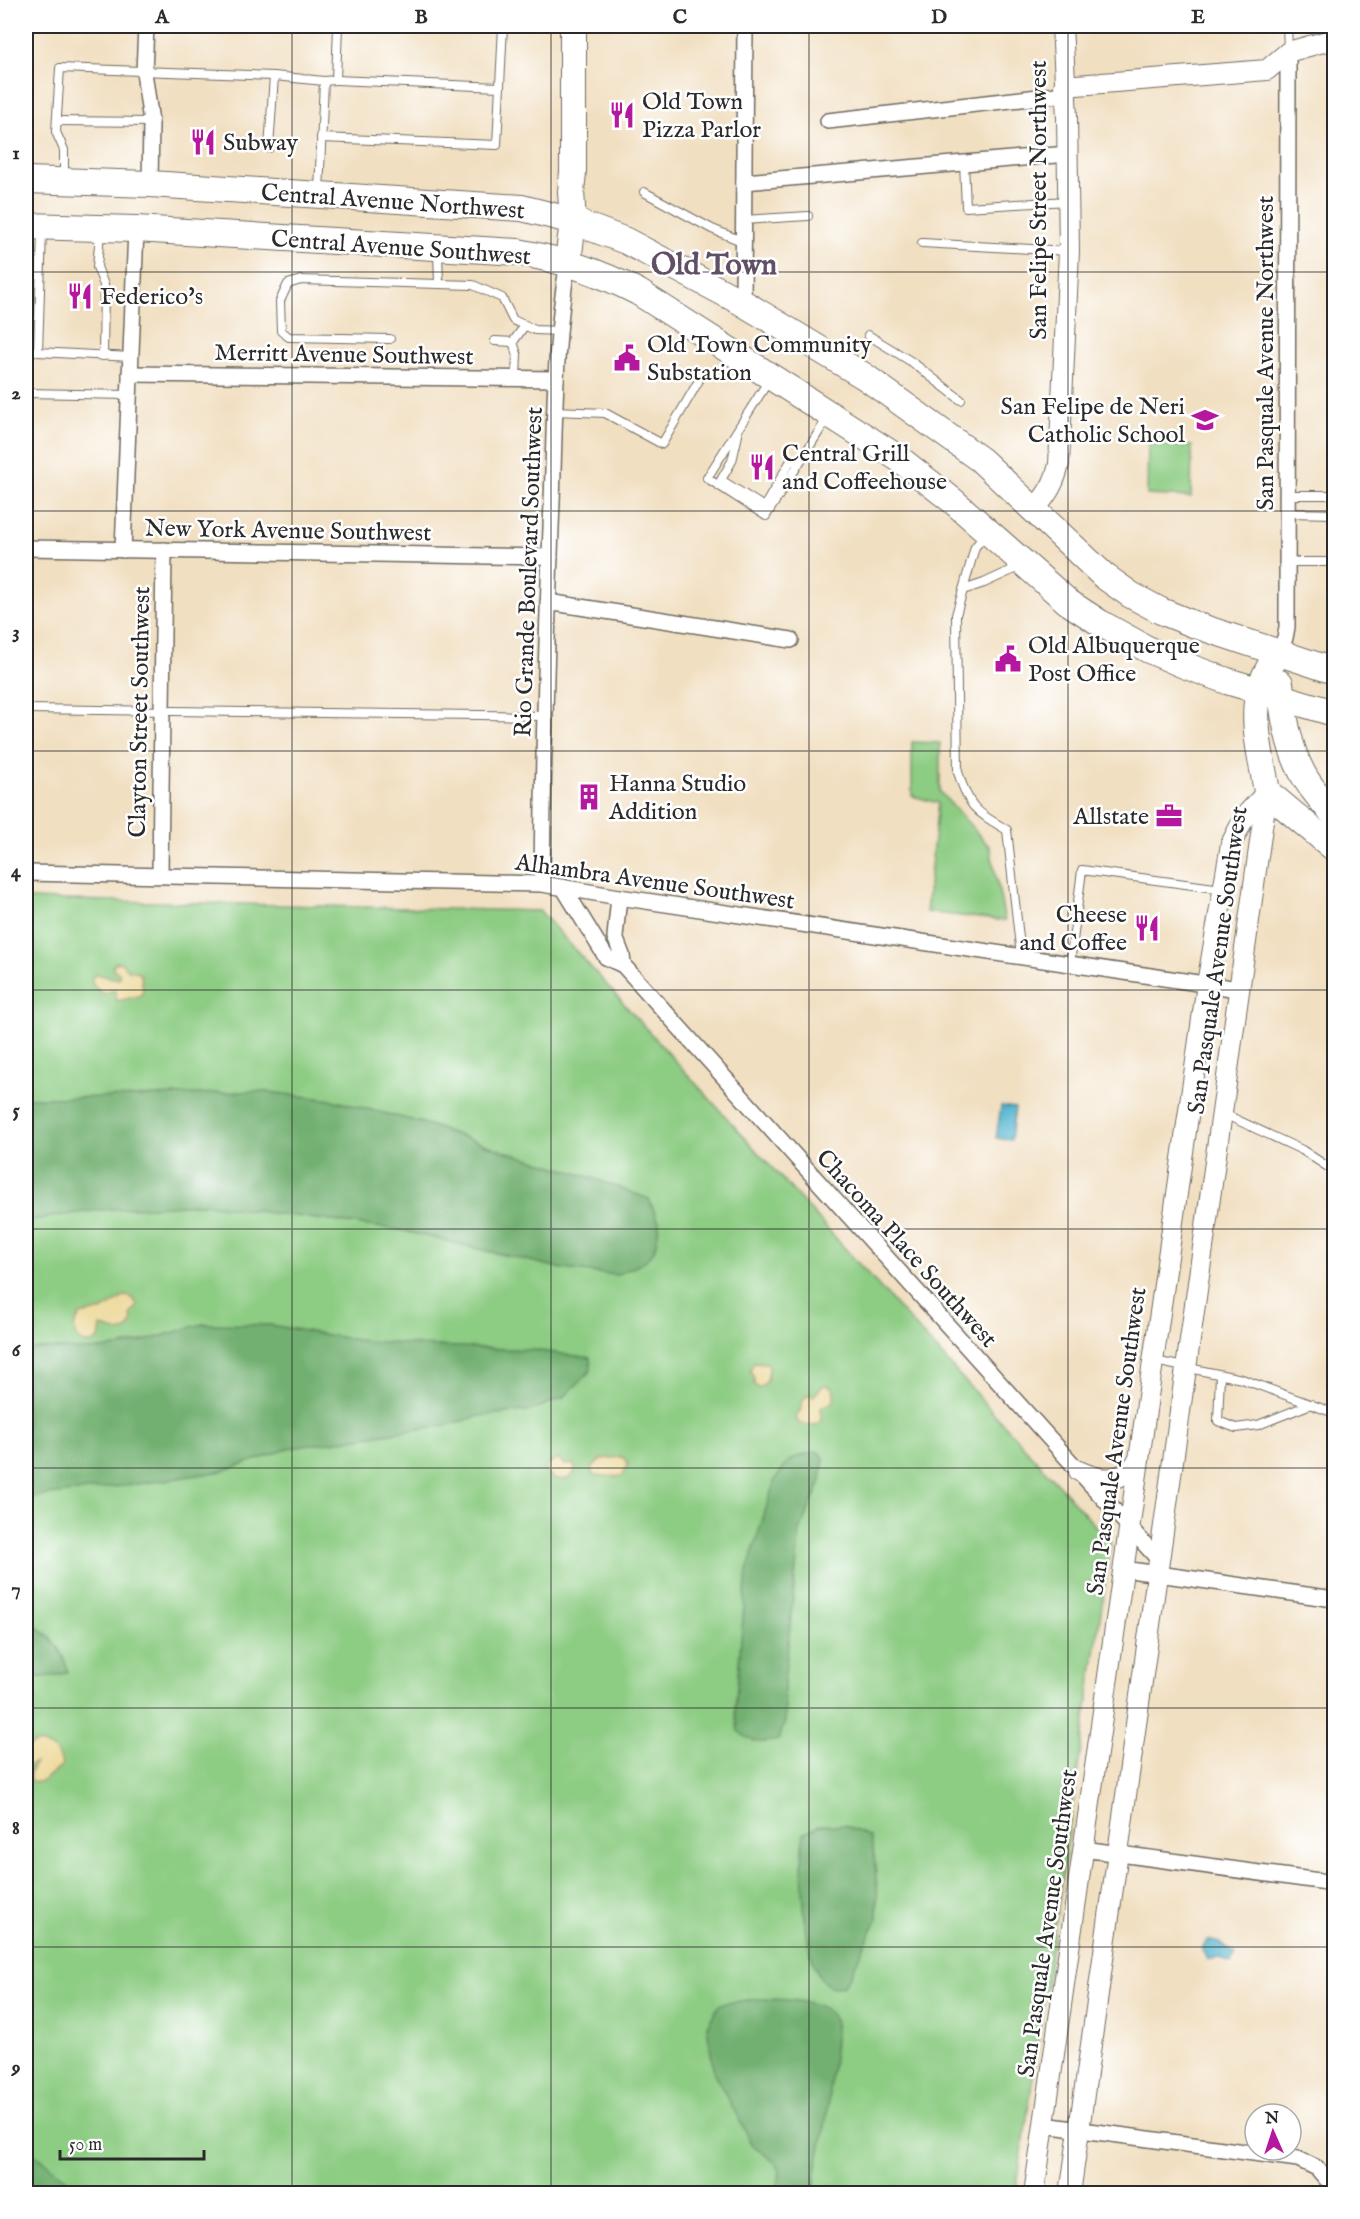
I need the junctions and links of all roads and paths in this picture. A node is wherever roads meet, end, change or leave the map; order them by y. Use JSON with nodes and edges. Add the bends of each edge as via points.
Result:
{"nodes":[{"id":1,"x":146,"y":26,"type":"edge"},
{"id":2,"x":338,"y":26,"type":"edge"},
{"id":3,"x":503,"y":26,"type":"edge"},
{"id":4,"x":573,"y":26,"type":"edge"},
{"id":5,"x":745,"y":26,"type":"edge"},
{"id":6,"x":1062,"y":26,"type":"edge"},
{"id":7,"x":1287,"y":26,"type":"edge"},
{"id":8,"x":1335,"y":39,"type":"edge"},
{"id":9,"x":1288,"y":52,"type":"junction"},
{"id":10,"x":144,"y":72,"type":"junction"},
{"id":11,"x":274,"y":76,"type":"junction"},
{"id":12,"x":336,"y":80,"type":"junction"},
{"id":13,"x":324,"y":81,"type":"junction"},
{"id":14,"x":500,"y":87,"type":"junction"},
{"id":15,"x":1065,"y":90,"type":"junction"},
{"id":16,"x":828,"y":121,"type":"dead end"},
{"id":17,"x":57,"y":122,"type":"junction"},
{"id":18,"x":151,"y":122,"type":"junction"},
{"id":19,"x":321,"y":138,"type":"junction"},
{"id":20,"x":269,"y":148,"type":"dead end"},
{"id":21,"x":1068,"y":154,"type":"junction"},
{"id":22,"x":964,"y":164,"type":"junction"},
{"id":23,"x":26,"y":180,"type":"edge"},
{"id":24,"x":63,"y":181,"type":"junction"},
{"id":25,"x":744,"y":182,"type":"junction"},
{"id":26,"x":150,"y":184,"type":"junction"},
{"id":27,"x":644,"y":192,"type":"dead end"},
{"id":28,"x":318,"y":195,"type":"junction"},
{"id":29,"x":1068,"y":201,"type":"junction"},
{"id":30,"x":808,"y":216,"type":"dead end"},
{"id":31,"x":744,"y":220,"type":"junction"},
{"id":32,"x":573,"y":221,"type":"junction"},
{"id":33,"x":34,"y":226,"type":"edge"},
{"id":34,"x":101,"y":228,"type":"junction"},
{"id":35,"x":136,"y":230,"type":"junction"},
{"id":36,"x":744,"y":242,"type":"junction"},
{"id":37,"x":922,"y":243,"type":"dead end"},
{"id":38,"x":438,"y":247,"type":"junction"},
{"id":39,"x":1069,"y":251,"type":"junction"},
{"id":40,"x":568,"y":262,"type":"junction"},
{"id":41,"x":439,"y":284,"type":"junction"},
{"id":42,"x":743,"y":303,"type":"junction"},
{"id":43,"x":525,"y":325,"type":"junction"},
{"id":44,"x":560,"y":331,"type":"junction"},
{"id":45,"x":868,"y":335,"type":"dead end"},
{"id":46,"x":390,"y":339,"type":"dead end"},
{"id":47,"x":495,"y":341,"type":"dead end"},
{"id":48,"x":513,"y":342,"type":"junction"},
{"id":49,"x":103,"y":356,"type":"junction"},
{"id":50,"x":131,"y":357,"type":"junction"},
{"id":51,"x":130,"y":374,"type":"junction"},
{"id":52,"x":772,"y":376,"type":"junction"},
{"id":53,"x":516,"y":378,"type":"junction"},
{"id":54,"x":556,"y":379,"type":"junction"},
{"id":55,"x":698,"y":382,"type":"dead end"},
{"id":56,"x":26,"y":393,"type":"edge"},
{"id":57,"x":129,"y":395,"type":"junction"},
{"id":58,"x":961,"y":400,"type":"dead end"},
{"id":59,"x":555,"y":411,"type":"junction"},
{"id":60,"x":831,"y":413,"type":"junction"},
{"id":61,"x":739,"y":428,"type":"junction"},
{"id":62,"x":802,"y":458,"type":"junction"},
{"id":63,"x":1287,"y":495,"type":"junction"},
{"id":64,"x":1335,"y":495,"type":"edge"},
{"id":65,"x":1034,"y":510,"type":"junction"},
{"id":66,"x":1287,"y":513,"type":"junction"},
{"id":67,"x":1335,"y":514,"type":"edge"},
{"id":68,"x":988,"y":531,"type":"junction"},
{"id":69,"x":26,"y":548,"type":"edge"},
{"id":70,"x":123,"y":550,"type":"junction"},
{"id":71,"x":164,"y":550,"type":"junction"},
{"id":72,"x":550,"y":557,"type":"junction"},
{"id":73,"x":1287,"y":562,"type":"junction"},
{"id":74,"x":1335,"y":562,"type":"edge"},
{"id":75,"x":1025,"y":564,"type":"junction"},
{"id":76,"x":963,"y":590,"type":"junction"},
{"id":77,"x":549,"y":602,"type":"junction"},
{"id":78,"x":791,"y":640,"type":"dead end"},
{"id":79,"x":1278,"y":653,"type":"junction"},
{"id":80,"x":1335,"y":671,"type":"edge"},
{"id":81,"x":1270,"y":693,"type":"junction"},
{"id":82,"x":26,"y":709,"type":"edge"},
{"id":83,"x":162,"y":710,"type":"junction"},
{"id":84,"x":1335,"y":713,"type":"edge"},
{"id":85,"x":545,"y":716,"type":"junction"},
{"id":86,"x":1267,"y":792,"type":"junction"},
{"id":87,"x":1335,"y":815,"type":"edge"},
{"id":88,"x":1335,"y":848,"type":"edge"},
{"id":89,"x":26,"y":873,"type":"edge"},
{"id":90,"x":160,"y":874,"type":"junction"},
{"id":91,"x":542,"y":884,"type":"junction"},
{"id":92,"x":563,"y":887,"type":"junction"},
{"id":93,"x":1223,"y":889,"type":"junction"},
{"id":94,"x":619,"y":897,"type":"junction"},
{"id":95,"x":1021,"y":956,"type":"junction"},
{"id":96,"x":1071,"y":964,"type":"junction"},
{"id":97,"x":622,"y":965,"type":"junction"},
{"id":98,"x":1207,"y":984,"type":"junction"},
{"id":99,"x":1238,"y":989,"type":"junction"},
{"id":100,"x":1221,"y":1113,"type":"junction"},
{"id":101,"x":1335,"y":1171,"type":"edge"},
{"id":102,"x":1153,"y":1360,"type":"junction"},
{"id":103,"x":1186,"y":1367,"type":"junction"},
{"id":104,"x":1220,"y":1375,"type":"junction"},
{"id":105,"x":1311,"y":1404,"type":"junction"},
{"id":106,"x":1335,"y":1413,"type":"edge"},
{"id":107,"x":1139,"y":1460,"type":"junction"},
{"id":108,"x":1078,"y":1471,"type":"junction"},
{"id":109,"x":1130,"y":1527,"type":"junction"},
{"id":110,"x":1158,"y":1567,"type":"junction"},
{"id":111,"x":1124,"y":1569,"type":"junction"},
{"id":112,"x":1335,"y":1599,"type":"edge"},
{"id":113,"x":1083,"y":1849,"type":"junction"},
{"id":114,"x":1118,"y":1853,"type":"junction"},
{"id":115,"x":1335,"y":1883,"type":"edge"},
{"id":116,"x":1044,"y":2126,"type":"junction"},
{"id":117,"x":1079,"y":2130,"type":"junction"},
{"id":118,"x":1335,"y":2188,"type":"edge"},
{"id":119,"x":1034,"y":2193,"type":"edge"},
{"id":120,"x":1071,"y":2193,"type":"edge"}],
"edges":[{"from":1,"to":10,"type":"street"},
{"from":2,"to":12,"type":"lane"},
{"from":3,"to":14,"type":"lane"},
{"from":4,"to":32,"type":"main road"},
{"from":5,"to":25,"type":"street"},
{"from":6,"to":15,"type":"street","name":"San Felipe Street Northwest"},
{"from":7,"to":9,"type":"lane"},
{"from":8,"to":9,"type":"street"},
{"from":9,"to":15,"type":"street","via":[[1268,70]]},
{"from":9,"to":63,"type":"street","name":"San Pasquale Avenue Northwest"},
{"from":10,"to":11,"type":"lane"},
{"from":10,"to":17,"type":"lane","via":[[60,68]]},
{"from":10,"to":18,"type":"street"},
{"from":11,"to":13,"type":"lane"},
{"from":11,"to":20,"type":"lane"},
{"from":12,"to":13,"type":"lane"},
{"from":12,"to":14,"type":"lane"},
{"from":13,"to":19,"type":"lane"},
{"from":14,"to":19,"type":"lane","via":[[497,145]]},
{"from":15,"to":16,"type":"street"},
{"from":15,"to":21,"type":"street","name":"San Felipe Street Northwest"},
{"from":17,"to":18,"type":"lane"},
{"from":17,"to":24,"type":"lane","via":[[56,132],[64,150]]},
{"from":18,"to":26,"type":"street"},
{"from":19,"to":28,"type":"lane"},
{"from":21,"to":22,"type":"street"},
{"from":21,"to":29,"type":"street","name":"San Felipe Street Northwest"},
{"from":22,"to":25,"type":"street"},
{"from":22,"to":29,"type":"lane","via":[[966,207]]},
{"from":23,"to":24,"type":"main road","name":"Central Avenue Northwest"},
{"from":24,"to":26,"type":"main road","name":"Central Avenue Northwest"},
{"from":25,"to":31,"type":"street"},
{"from":26,"to":28,"type":"main road","name":"Central Avenue Northwest"},
{"from":27,"to":36,"type":"lane"},
{"from":28,"to":32,"type":"main road","name":"Central Avenue Northwest","via":[[522,208]]},
{"from":29,"to":39,"type":"street","name":"San Felipe Street Northwest"},
{"from":30,"to":31,"type":"lane"},
{"from":31,"to":36,"type":"street"},
{"from":32,"to":40,"type":"main road"},
{"from":32,"to":42,"type":"main road","name":"Central Avenue Northwest","via":[[626,241]]},
{"from":33,"to":34,"type":"main road","name":"Central Avenue Southwest"},
{"from":33,"to":49,"type":"lane","via":[[38,352]]},
{"from":34,"to":35,"type":"main road","name":"Central Avenue Southwest"},
{"from":34,"to":49,"type":"lane","via":[[97,267],[104,285]]},
{"from":35,"to":38,"type":"main road","name":"Central Avenue Southwest"},
{"from":35,"to":50,"type":"street"},
{"from":36,"to":42,"type":"street"},
{"from":37,"to":39,"type":"lane"},
{"from":38,"to":40,"type":"main road","name":"Central Avenue Southwest","via":[[518,252]]},
{"from":38,"to":41,"type":"lane"},
{"from":39,"to":65,"type":"street","name":"San Felipe Street Northwest","via":[[1059,464],[1050,490]]},
{"from":40,"to":44,"type":"street","name":"Rio Grande Boulevard Southwest"},
{"from":40,"to":52,"type":"main road","name":"Central Avenue Southwest","via":[[638,292]]},
{"from":41,"to":43,"type":"lane","via":[[473,285],[502,298],[513,320]]},
{"from":41,"to":46,"type":"lane","via":[[301,280],[288,284],[280,301],[281,331],[289,337]]},
{"from":42,"to":65,"type":"main road","name":"Central Avenue Northwest","via":[[864,376],[981,460]]},
{"from":43,"to":44,"type":"lane","via":[[535,330]]},
{"from":43,"to":48,"type":"lane"},
{"from":44,"to":54,"type":"street","name":"Rio Grande Boulevard Southwest"},
{"from":45,"to":58,"type":"lane","via":[[912,362]]},
{"from":47,"to":48,"type":"lane"},
{"from":48,"to":53,"type":"lane"},
{"from":49,"to":50,"type":"lane"},
{"from":50,"to":51,"type":"street"},
{"from":51,"to":53,"type":"street","name":"Merritt Avenue Southwest"},
{"from":51,"to":57,"type":"street"},
{"from":52,"to":60,"type":"main road","name":"Central Avenue Southwest"},
{"from":52,"to":61,"type":"lane"},
{"from":53,"to":54,"type":"street","name":"Merritt Avenue Southwest"},
{"from":54,"to":59,"type":"street","name":"Rio Grande Boulevard Southwest"},
{"from":55,"to":59,"type":"lane","via":[[663,444],[604,413]]},
{"from":56,"to":57,"type":"lane"},
{"from":57,"to":70,"type":"street"},
{"from":59,"to":72,"type":"street","name":"Rio Grande Boulevard Southwest"},
{"from":60,"to":62,"type":"lane"},
{"from":60,"to":68,"type":"main road","name":"Central Avenue Southwest","via":[[898,458]]},
{"from":61,"to":62,"type":"lane","via":[[732,461],[721,480],[764,507],[790,462]]},
{"from":61,"to":62,"type":"lane","via":[[707,478],[766,516]]},
{"from":63,"to":64,"type":"lane"},
{"from":63,"to":66,"type":"street","name":"San Pasquale Avenue Northwest"},
{"from":65,"to":79,"type":"main road","name":"Central Avenue Northwest","via":[[1104,576],[1131,595],[1198,626]]},
{"from":66,"to":67,"type":"lane"},
{"from":66,"to":73,"type":"street","name":"San Pasquale Avenue Northwest"},
{"from":68,"to":75,"type":"main road","name":"Central Avenue Southwest"},
{"from":68,"to":76,"type":"lane","via":[[975,547]]},
{"from":69,"to":70,"type":"street","name":"New York Avenue Southwest"},
{"from":70,"to":71,"type":"street","name":"New York Avenue Southwest"},
{"from":71,"to":72,"type":"street","name":"New York Avenue Southwest"},
{"from":71,"to":83,"type":"street","name":"Clayton Street Southwest"},
{"from":72,"to":77,"type":"street","name":"Rio Grande Boulevard Southwest"},
{"from":73,"to":74,"type":"lane"},
{"from":73,"to":79,"type":"street","name":"San Pasquale Avenue Northwest","via":[[1286,638]]},
{"from":75,"to":76,"type":"lane"},
{"from":75,"to":81,"type":"main road","name":"Central Avenue Southwest","via":[[1068,602],[1124,638],[1184,665]]},
{"from":76,"to":95,"type":"lane","via":[[956,615],[958,772],[966,796],[980,813],[1007,830]]},
{"from":77,"to":78,"type":"street"},
{"from":77,"to":85,"type":"street","name":"Rio Grande Boulevard Southwest"},
{"from":79,"to":80,"type":"main road","name":"Central Avenue Northwest"},
{"from":79,"to":81,"type":"main road"},
{"from":81,"to":84,"type":"main road","name":"Central Avenue Southwest"},
{"from":81,"to":86,"type":"main road","via":[[1257,727]]},
{"from":81,"to":87,"type":"main road","via":[[1302,773]]},
{"from":82,"to":83,"type":"lane"},
{"from":83,"to":85,"type":"lane"},
{"from":83,"to":90,"type":"street","name":"Clayton Street Southwest"},
{"from":85,"to":91,"type":"street","name":"Rio Grande Boulevard Southwest"},
{"from":86,"to":88,"type":"main road"},
{"from":86,"to":93,"type":"street","name":"San Pasquale Avenue Southwest","via":[[1237,829]]},
{"from":86,"to":99,"type":"street","name":"San Pasquale Avenue Southwest"},
{"from":89,"to":90,"type":"street","name":"Alhambra Avenue Southwest"},
{"from":90,"to":91,"type":"street","name":"Alhambra Avenue Southwest"},
{"from":91,"to":92,"type":"street","name":"Alhambra Avenue Southwest"},
{"from":92,"to":94,"type":"street","name":"Alhambra Avenue Southwest"},
{"from":92,"to":97,"type":"street","name":"Chacoma Place Southwest","via":[[606,957]]},
{"from":93,"to":96,"type":"lane","via":[[1082,870]]},
{"from":93,"to":98,"type":"street","name":"San Pasquale Avenue Southwest"},
{"from":94,"to":95,"type":"street","name":"Alhambra Avenue Southwest"},
{"from":94,"to":97,"type":"street","name":"Chacoma Place Southwest","via":[[615,937]]},
{"from":95,"to":96,"type":"street","name":"Alhambra Avenue Southwest"},
{"from":96,"to":98,"type":"street","name":"Alhambra Avenue Southwest"},
{"from":97,"to":108,"type":"street","name":"Chacoma Place Southwest"},
{"from":98,"to":99,"type":"street","name":"Alhambra Avenue Southwest"},
{"from":98,"to":102,"type":"street","name":"San Pasquale Avenue Southwest"},
{"from":99,"to":100,"type":"street","name":"San Pasquale Avenue Southwest"},
{"from":100,"to":101,"type":"lane","via":[[1302,1150]]},
{"from":100,"to":103,"type":"street","name":"San Pasquale Avenue Southwest"},
{"from":102,"to":103,"type":"lane"},
{"from":102,"to":107,"type":"street","name":"San Pasquale Avenue Southwest"},
{"from":103,"to":104,"type":"lane"},
{"from":103,"to":110,"type":"street","name":"San Pasquale Avenue Southwest"},
{"from":104,"to":105,"type":"lane"},
{"from":104,"to":105,"type":"lane","via":[[1218,1421],[1236,1428],[1258,1425]]},
{"from":105,"to":106,"type":"lane"},
{"from":107,"to":108,"type":"street","via":[[1125,1474],[1114,1478],[1093,1477]]},
{"from":107,"to":109,"type":"street","name":"San Pasquale Avenue Southwest"},
{"from":108,"to":109,"type":"street","name":"Chacoma Place Southwest"},
{"from":109,"to":110,"type":"street","name":"Chacoma Place Southwest"},
{"from":109,"to":111,"type":"street","name":"San Pasquale Avenue Southwest"},
{"from":110,"to":111,"type":"street"},
{"from":110,"to":112,"type":"street"},
{"from":110,"to":114,"type":"street","name":"San Pasquale Avenue Southwest"},
{"from":111,"to":113,"type":"street","name":"San Pasquale Avenue Southwest"},
{"from":113,"to":114,"type":"street"},
{"from":113,"to":116,"type":"street","name":"San Pasquale Avenue Southwest"},
{"from":114,"to":115,"type":"street"},
{"from":114,"to":117,"type":"street","name":"San Pasquale Avenue Southwest"},
{"from":116,"to":117,"type":"street"},
{"from":116,"to":119,"type":"street","name":"San Pasquale Avenue Southwest"},
{"from":117,"to":118,"type":"street","via":[[1298,2159],[1317,2168]]},
{"from":117,"to":120,"type":"street","name":"San Pasquale Avenue Southwest"}]}
